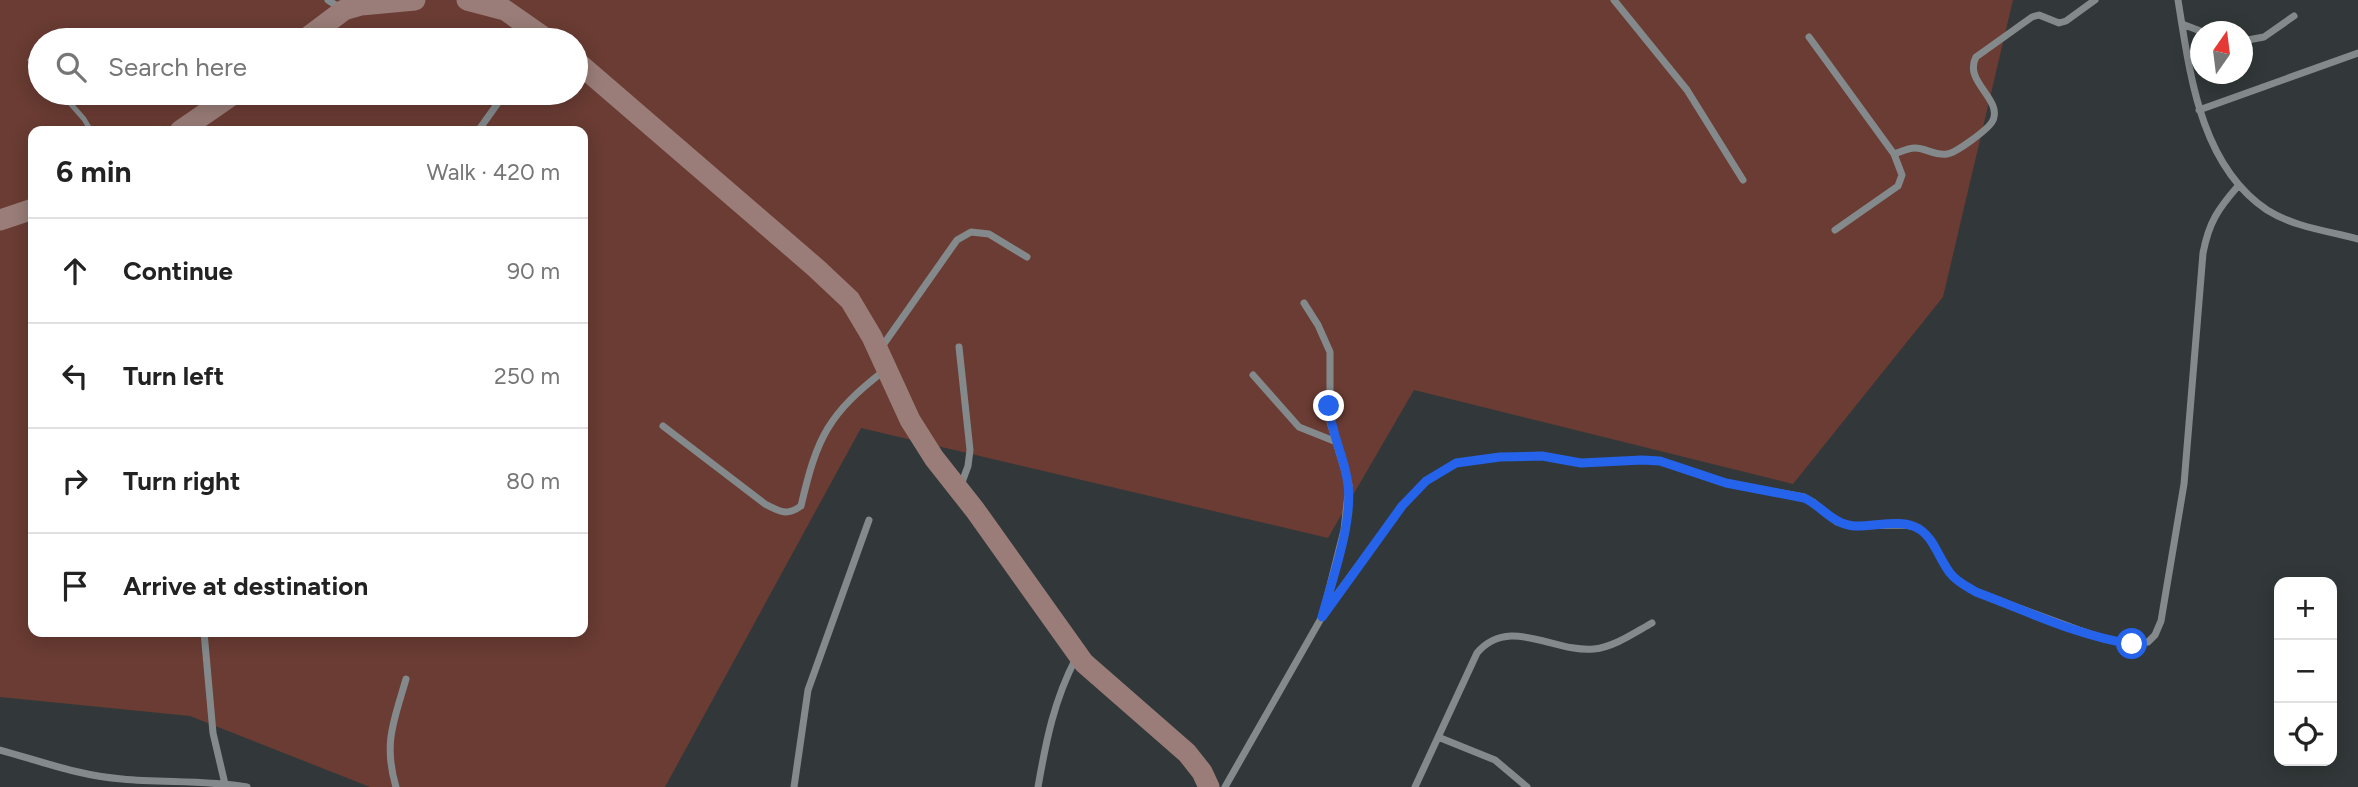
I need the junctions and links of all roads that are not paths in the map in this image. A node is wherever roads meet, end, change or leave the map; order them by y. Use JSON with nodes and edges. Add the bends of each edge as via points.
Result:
{"nodes":[{"id":1,"x":415,"y":0,"type":"edge"},
{"id":2,"x":467,"y":0,"type":"edge"},
{"id":3,"x":1614,"y":0,"type":"edge"},
{"id":4,"x":2095,"y":0,"type":"edge"},
{"id":5,"x":2178,"y":0,"type":"edge"},
{"id":6,"x":336,"y":5,"type":"edge"},
{"id":7,"x":2294,"y":16,"type":"dead end"},
{"id":8,"x":2182,"y":24,"type":"junction"},
{"id":9,"x":2190,"y":27,"type":"edge"},
{"id":10,"x":315,"y":28,"type":"edge"},
{"id":11,"x":530,"y":28,"type":"edge"},
{"id":12,"x":1809,"y":37,"type":"dead end"},
{"id":13,"x":2253,"y":39,"type":"edge"},
{"id":14,"x":2358,"y":53,"type":"edge"},
{"id":15,"x":588,"y":71,"type":"edge"},
{"id":16,"x":72,"y":105,"type":"edge"},
{"id":17,"x":218,"y":105,"type":"edge"},
{"id":18,"x":496,"y":105,"type":"edge"},
{"id":19,"x":2199,"y":110,"type":"junction"},
{"id":20,"x":88,"y":126,"type":"edge"},
{"id":21,"x":187,"y":126,"type":"edge"},
{"id":22,"x":482,"y":126,"type":"edge"},
{"id":23,"x":1894,"y":154,"type":"junction"},
{"id":24,"x":1743,"y":180,"type":"dead end"},
{"id":25,"x":2238,"y":186,"type":"junction"},
{"id":26,"x":28,"y":211,"type":"edge"},
{"id":27,"x":0,"y":220,"type":"edge"},
{"id":28,"x":1835,"y":230,"type":"dead end"},
{"id":29,"x":2358,"y":239,"type":"edge"},
{"id":30,"x":1027,"y":257,"type":"dead end"},
{"id":31,"x":1304,"y":303,"type":"dead end"},
{"id":32,"x":959,"y":347,"type":"dead end"},
{"id":33,"x":882,"y":361,"type":"junction"},
{"id":34,"x":1253,"y":375,"type":"dead end"},
{"id":35,"x":663,"y":426,"type":"dead end"},
{"id":36,"x":1335,"y":441,"type":"junction"},
{"id":37,"x":959,"y":490,"type":"junction"},
{"id":38,"x":869,"y":520,"type":"dead end"},
{"id":39,"x":1322,"y":617,"type":"junction"},
{"id":40,"x":1652,"y":623,"type":"dead end"},
{"id":41,"x":204,"y":637,"type":"edge"},
{"id":42,"x":1078,"y":654,"type":"junction"},
{"id":43,"x":406,"y":679,"type":"dead end"},
{"id":44,"x":1438,"y":737,"type":"junction"},
{"id":45,"x":0,"y":750,"type":"edge"},
{"id":46,"x":225,"y":783,"type":"junction"},
{"id":47,"x":247,"y":787,"type":"edge"},
{"id":48,"x":396,"y":787,"type":"edge"},
{"id":49,"x":794,"y":787,"type":"edge"},
{"id":50,"x":1038,"y":787,"type":"edge"},
{"id":51,"x":1209,"y":787,"type":"edge"},
{"id":52,"x":1225,"y":787,"type":"edge"},
{"id":53,"x":1415,"y":787,"type":"edge"},
{"id":54,"x":1527,"y":787,"type":"edge"}],
"edges":[{"from":1,"to":6,"type":"street"},
{"from":2,"to":11,"type":"street","via":[[505,10]]},
{"from":3,"to":24,"type":"street","via":[[1687,90]]},
{"from":4,"to":23,"type":"street","via":[[2059,23],[2032,17],[1976,58],[1973,73],[1994,107],[1994,116],[1992,123],[1958,150],[1936,155],[1914,148]]},
{"from":5,"to":8,"type":"street"},
{"from":6,"to":10,"type":"street"},
{"from":7,"to":13,"type":"street","via":[[2264,37]]},
{"from":8,"to":9,"type":"street"},
{"from":8,"to":19,"type":"street"},
{"from":12,"to":23,"type":"street"},
{"from":14,"to":19,"type":"street"},
{"from":15,"to":33,"type":"street","via":[[850,300]]},
{"from":16,"to":20,"type":"lane"},
{"from":17,"to":21,"type":"street"},
{"from":18,"to":22,"type":"street"},
{"from":19,"to":25,"type":"street"},
{"from":23,"to":28,"type":"street","via":[[1902,175],[1898,186]]},
{"from":25,"to":29,"type":"street","via":[[2268,211]]},
{"from":25,"to":39,"type":"street","via":[[2207,230],[2180,519],[2161,621],[2148,642],[2109,640],[1976,592],[1952,576],[1919,528],[1851,526],[1804,498],[1726,483],[1660,461],[1581,463],[1542,456],[1456,463],[1426,481],[1402,506]]},
{"from":26,"to":27,"type":"street"},
{"from":30,"to":33,"type":"street","via":[[989,234],[971,232],[957,240]]},
{"from":31,"to":36,"type":"street","via":[[1330,352],[1329,406]]},
{"from":32,"to":37,"type":"street","via":[[971,450]]},
{"from":33,"to":35,"type":"street","via":[[823,435],[801,506],[792,512],[780,513],[765,504]]},
{"from":33,"to":37,"type":"street","via":[[909,419]]},
{"from":34,"to":36,"type":"street","via":[[1299,427]]},
{"from":36,"to":39,"type":"street","via":[[1349,485],[1348,511]]},
{"from":37,"to":42,"type":"street"},
{"from":38,"to":49,"type":"street","via":[[808,690]]},
{"from":39,"to":52,"type":"street"},
{"from":40,"to":44,"type":"street","via":[[1594,649],[1579,650],[1520,635],[1485,643]]},
{"from":41,"to":46,"type":"street","via":[[213,733]]},
{"from":42,"to":50,"type":"street","via":[[1048,730]]},
{"from":42,"to":51,"type":"street","via":[[1187,753]]},
{"from":43,"to":48,"type":"street","via":[[389,748]]},
{"from":44,"to":53,"type":"street"},
{"from":44,"to":54,"type":"street","via":[[1495,760]]},
{"from":45,"to":46,"type":"street","via":[[88,775]]},
{"from":46,"to":47,"type":"street"}]}
